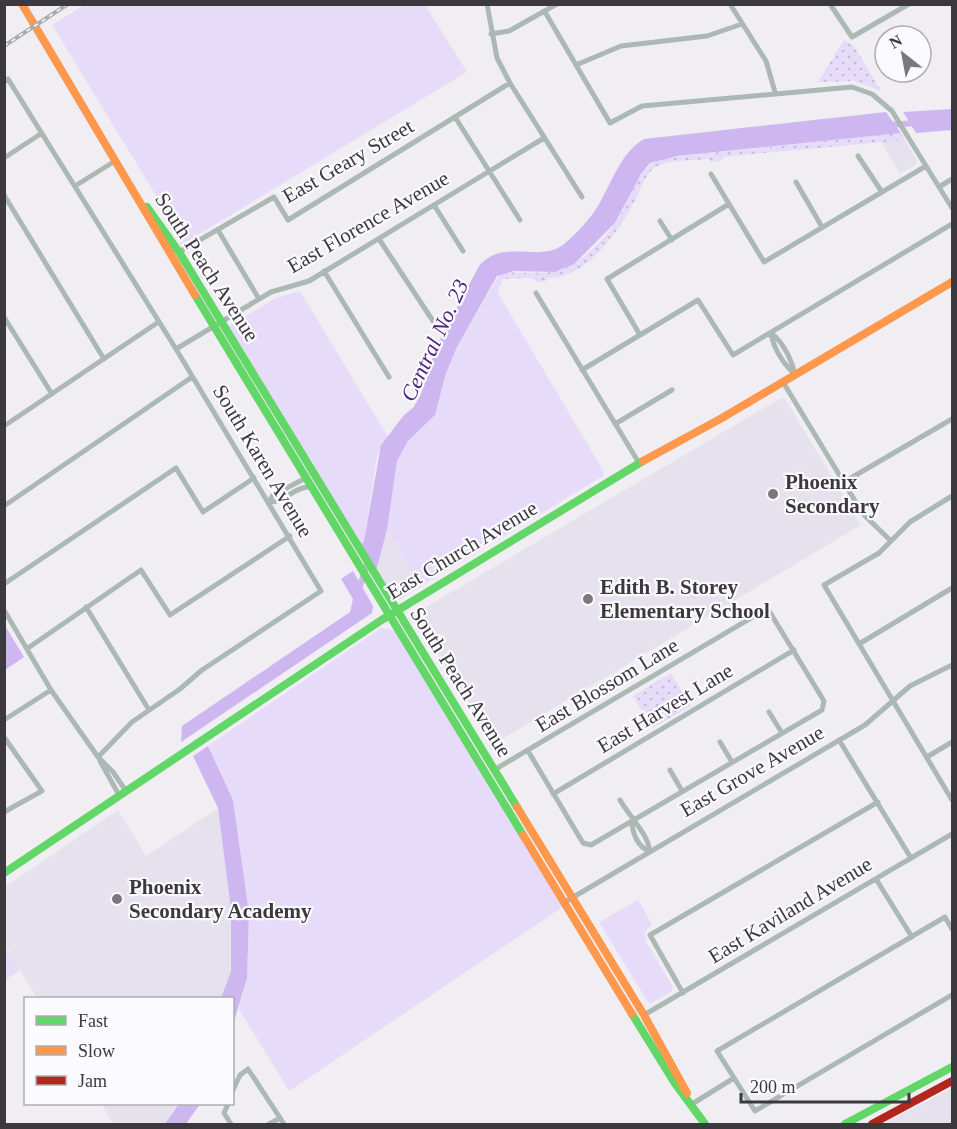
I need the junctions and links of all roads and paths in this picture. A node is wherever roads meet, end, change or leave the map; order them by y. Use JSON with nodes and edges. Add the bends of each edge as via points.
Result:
{"nodes":[{"id":1,"x":22,"y":4,"type":"edge"},
{"id":2,"x":487,"y":4,"type":"edge"},
{"id":3,"x":557,"y":4,"type":"edge"},
{"id":4,"x":730,"y":4,"type":"edge"},
{"id":5,"x":830,"y":4,"type":"edge"},
{"id":6,"x":909,"y":4,"type":"edge"},
{"id":7,"x":545,"y":12,"type":"junction"},
{"id":8,"x":742,"y":24,"type":"junction"},
{"id":9,"x":491,"y":34,"type":"junction"},
{"id":10,"x":576,"y":65,"type":"junction"},
{"id":11,"x":4,"y":82,"type":"edge"},
{"id":12,"x":510,"y":83,"type":"junction"},
{"id":13,"x":775,"y":92,"type":"junction"},
{"id":14,"x":455,"y":117,"type":"junction"},
{"id":15,"x":42,"y":133,"type":"junction"},
{"id":16,"x":544,"y":138,"type":"junction"},
{"id":17,"x":858,"y":156,"type":"dead end"},
{"id":18,"x":4,"y":158,"type":"edge"},
{"id":19,"x":115,"y":161,"type":"junction"},
{"id":20,"x":926,"y":166,"type":"junction"},
{"id":21,"x":489,"y":172,"type":"junction"},
{"id":22,"x":711,"y":174,"type":"dead end"},
{"id":23,"x":952,"y":179,"type":"edge"},
{"id":24,"x":795,"y":182,"type":"dead end"},
{"id":25,"x":75,"y":186,"type":"junction"},
{"id":26,"x":939,"y":187,"type":"junction"},
{"id":27,"x":882,"y":192,"type":"junction"},
{"id":28,"x":4,"y":195,"type":"edge"},
{"id":29,"x":582,"y":197,"type":"dead end"},
{"id":30,"x":729,"y":204,"type":"junction"},
{"id":31,"x":434,"y":205,"type":"junction"},
{"id":32,"x":952,"y":208,"type":"edge"},
{"id":33,"x":520,"y":220,"type":"dead end"},
{"id":34,"x":660,"y":221,"type":"dead end"},
{"id":35,"x":952,"y":224,"type":"edge"},
{"id":36,"x":822,"y":227,"type":"junction"},
{"id":37,"x":218,"y":230,"type":"junction"},
{"id":38,"x":379,"y":239,"type":"junction"},
{"id":39,"x":672,"y":240,"type":"junction"},
{"id":40,"x":463,"y":251,"type":"dead end"},
{"id":41,"x":179,"y":252,"type":"junction"},
{"id":42,"x":324,"y":271,"type":"junction"},
{"id":43,"x":952,"y":282,"type":"edge"},
{"id":44,"x":536,"y":293,"type":"dead end"},
{"id":45,"x":259,"y":299,"type":"junction"},
{"id":46,"x":4,"y":317,"type":"edge"},
{"id":47,"x":157,"y":322,"type":"junction"},
{"id":48,"x":217,"y":324,"type":"junction"},
{"id":49,"x":435,"y":324,"type":"dead end"},
{"id":50,"x":771,"y":333,"type":"junction"},
{"id":51,"x":640,"y":335,"type":"junction"},
{"id":52,"x":176,"y":349,"type":"junction"},
{"id":53,"x":104,"y":359,"type":"junction"},
{"id":54,"x":582,"y":370,"type":"junction"},
{"id":55,"x":795,"y":375,"type":"junction"},
{"id":56,"x":192,"y":377,"type":"junction"},
{"id":57,"x":389,"y":377,"type":"dead end"},
{"id":58,"x":783,"y":382,"type":"junction"},
{"id":59,"x":672,"y":390,"type":"dead end"},
{"id":60,"x":52,"y":394,"type":"junction"},
{"id":61,"x":952,"y":419,"type":"edge"},
{"id":62,"x":615,"y":424,"type":"junction"},
{"id":63,"x":4,"y":426,"type":"edge"},
{"id":64,"x":639,"y":463,"type":"junction"},
{"id":65,"x":254,"y":478,"type":"junction"},
{"id":66,"x":304,"y":480,"type":"junction"},
{"id":67,"x":844,"y":482,"type":"junction"},
{"id":68,"x":309,"y":487,"type":"junction"},
{"id":69,"x":952,"y":496,"type":"edge"},
{"id":70,"x":269,"y":502,"type":"junction"},
{"id":71,"x":4,"y":506,"type":"edge"},
{"id":72,"x":344,"y":525,"type":"junction"},
{"id":73,"x":290,"y":536,"type":"junction"},
{"id":74,"x":891,"y":541,"type":"junction"},
{"id":75,"x":4,"y":584,"type":"edge"},
{"id":76,"x":952,"y":588,"type":"edge"},
{"id":77,"x":759,"y":603,"type":"dead end"},
{"id":78,"x":86,"y":607,"type":"junction"},
{"id":79,"x":4,"y":610,"type":"edge"},
{"id":80,"x":766,"y":611,"type":"junction"},
{"id":81,"x":393,"y":613,"type":"junction"},
{"id":82,"x":859,"y":644,"type":"junction"},
{"id":83,"x":28,"y":648,"type":"junction"},
{"id":84,"x":794,"y":650,"type":"junction"},
{"id":85,"x":952,"y":665,"type":"edge"},
{"id":86,"x":51,"y":690,"type":"junction"},
{"id":87,"x":435,"y":690,"type":"junction"},
{"id":88,"x":892,"y":701,"type":"junction"},
{"id":89,"x":149,"y":710,"type":"junction"},
{"id":90,"x":769,"y":712,"type":"dead end"},
{"id":91,"x":4,"y":720,"type":"edge"},
{"id":92,"x":782,"y":733,"type":"junction"},
{"id":93,"x":4,"y":737,"type":"edge"},
{"id":94,"x":839,"y":740,"type":"junction"},
{"id":95,"x":477,"y":741,"type":"junction"},
{"id":96,"x":720,"y":742,"type":"dead end"},
{"id":97,"x":952,"y":742,"type":"edge"},
{"id":98,"x":528,"y":751,"type":"junction"},
{"id":99,"x":98,"y":757,"type":"junction"},
{"id":100,"x":927,"y":757,"type":"junction"},
{"id":101,"x":732,"y":762,"type":"junction"},
{"id":102,"x":494,"y":770,"type":"junction"},
{"id":103,"x":670,"y":771,"type":"dead end"},
{"id":104,"x":682,"y":791,"type":"junction"},
{"id":105,"x":123,"y":793,"type":"junction"},
{"id":106,"x":553,"y":794,"type":"junction"},
{"id":107,"x":620,"y":800,"type":"dead end"},
{"id":108,"x":952,"y":800,"type":"edge"},
{"id":109,"x":878,"y":802,"type":"junction"},
{"id":110,"x":4,"y":812,"type":"edge"},
{"id":111,"x":632,"y":821,"type":"junction"},
{"id":112,"x":952,"y":834,"type":"edge"},
{"id":113,"x":645,"y":837,"type":"junction"},
{"id":114,"x":638,"y":840,"type":"junction"},
{"id":115,"x":649,"y":851,"type":"junction"},
{"id":116,"x":911,"y":858,"type":"junction"},
{"id":117,"x":4,"y":873,"type":"edge"},
{"id":118,"x":876,"y":879,"type":"junction"},
{"id":119,"x":568,"y":900,"type":"junction"},
{"id":120,"x":952,"y":929,"type":"edge"},
{"id":121,"x":912,"y":937,"type":"junction"},
{"id":122,"x":683,"y":993,"type":"junction"},
{"id":123,"x":952,"y":995,"type":"edge"},
{"id":124,"x":644,"y":1015,"type":"junction"},
{"id":125,"x":952,"y":1067,"type":"edge"},
{"id":126,"x":734,"y":1078,"type":"junction"},
{"id":127,"x":952,"y":1081,"type":"edge"},
{"id":128,"x":234,"y":1088,"type":"edge"},
{"id":129,"x":692,"y":1104,"type":"junction"},
{"id":130,"x":228,"y":1105,"type":"edge"},
{"id":131,"x":280,"y":1118,"type":"junction"},
{"id":132,"x":231,"y":1125,"type":"edge"},
{"id":133,"x":269,"y":1125,"type":"edge"},
{"id":134,"x":284,"y":1125,"type":"edge"},
{"id":135,"x":705,"y":1125,"type":"edge"},
{"id":136,"x":845,"y":1125,"type":"edge"},
{"id":137,"x":872,"y":1125,"type":"edge"}],
"edges":[{"from":1,"to":19,"type":"street","name":"South Peach Avenue"},
{"from":2,"to":9,"type":"street"},
{"from":3,"to":7,"type":"street"},
{"from":4,"to":8,"type":"street"},
{"from":5,"to":6,"type":"street","via":[[852,37]]},
{"from":7,"to":9,"type":"street","via":[[509,31]]},
{"from":7,"to":10,"type":"street"},
{"from":8,"to":10,"type":"street","via":[[707,36],[621,46]]},
{"from":8,"to":13,"type":"street","via":[[770,69]]},
{"from":9,"to":12,"type":"street","via":[[496,58]]},
{"from":10,"to":13,"type":"street","via":[[610,123],[642,106]]},
{"from":11,"to":15,"type":"street","name":"South Karen Avenue","via":[[8,79]]},
{"from":12,"to":14,"type":"street","name":"East Geary Street"},
{"from":12,"to":16,"type":"street"},
{"from":13,"to":20,"type":"street","via":[[840,86],[872,94],[897,117]]},
{"from":14,"to":21,"type":"street"},
{"from":14,"to":37,"type":"street","name":"East Geary Street","via":[[288,220],[274,197]]},
{"from":15,"to":18,"type":"street"},
{"from":15,"to":25,"type":"street","name":"South Karen Avenue"},
{"from":16,"to":21,"type":"street","name":"East Florence Avenue"},
{"from":16,"to":29,"type":"street"},
{"from":17,"to":27,"type":"street"},
{"from":19,"to":25,"type":"street"},
{"from":19,"to":41,"type":"street","name":"South Peach Avenue"},
{"from":19,"to":48,"type":"street","name":"South Peach Avenue"},
{"from":20,"to":26,"type":"street"},
{"from":20,"to":27,"type":"street"},
{"from":21,"to":31,"type":"street","name":"East Florence Avenue"},
{"from":21,"to":33,"type":"street"},
{"from":22,"to":30,"type":"street"},
{"from":23,"to":26,"type":"street"},
{"from":24,"to":36,"type":"street"},
{"from":25,"to":47,"type":"street","name":"South Karen Avenue"},
{"from":26,"to":32,"type":"street"},
{"from":27,"to":36,"type":"street"},
{"from":28,"to":53,"type":"street"},
{"from":30,"to":36,"type":"street","via":[[764,262]]},
{"from":30,"to":39,"type":"street"},
{"from":31,"to":38,"type":"street","name":"East Florence Avenue"},
{"from":31,"to":40,"type":"street"},
{"from":34,"to":39,"type":"street"},
{"from":35,"to":50,"type":"street"},
{"from":37,"to":41,"type":"street","name":"East Geary Street"},
{"from":37,"to":45,"type":"street"},
{"from":38,"to":42,"type":"street","name":"East Florence Avenue"},
{"from":38,"to":49,"type":"street"},
{"from":39,"to":51,"type":"street","via":[[607,279]]},
{"from":41,"to":48,"type":"street","name":"South Peach Avenue"},
{"from":42,"to":45,"type":"street","name":"East Florence Avenue","via":[[297,286]]},
{"from":42,"to":57,"type":"street"},
{"from":43,"to":55,"type":"street","name":"East Church Avenue"},
{"from":44,"to":54,"type":"street"},
{"from":45,"to":48,"type":"street","name":"East Florence Avenue"},
{"from":46,"to":60,"type":"street"},
{"from":47,"to":52,"type":"street","name":"South Karen Avenue"},
{"from":47,"to":53,"type":"street"},
{"from":48,"to":52,"type":"street","name":"East Florence Avenue"},
{"from":48,"to":66,"type":"street","name":"South Peach Avenue"},
{"from":48,"to":72,"type":"street","name":"South Peach Avenue"},
{"from":50,"to":51,"type":"street","via":[[733,355],[698,300]]},
{"from":50,"to":55,"type":"street","via":[[772,341]]},
{"from":51,"to":54,"type":"street"},
{"from":52,"to":56,"type":"street","name":"South Karen Avenue"},
{"from":53,"to":60,"type":"street"},
{"from":54,"to":62,"type":"street"},
{"from":55,"to":58,"type":"street","name":"East Church Avenue"},
{"from":56,"to":65,"type":"street","name":"South Karen Avenue"},
{"from":56,"to":71,"type":"street"},
{"from":58,"to":64,"type":"street","name":"East Church Avenue"},
{"from":58,"to":67,"type":"street"},
{"from":59,"to":62,"type":"street"},
{"from":60,"to":63,"type":"street"},
{"from":61,"to":67,"type":"street"},
{"from":62,"to":64,"type":"street"},
{"from":64,"to":81,"type":"street","name":"East Church Avenue"},
{"from":65,"to":70,"type":"street","name":"South Karen Avenue"},
{"from":65,"to":75,"type":"street","via":[[203,512],[176,468]]},
{"from":66,"to":68,"type":"street","name":"South Peach Avenue"},
{"from":66,"to":70,"type":"street","via":[[273,495]]},
{"from":66,"to":72,"type":"street","via":[[315,484]]},
{"from":67,"to":74,"type":"street","via":[[863,513]]},
{"from":68,"to":70,"type":"street"},
{"from":68,"to":81,"type":"street","name":"South Peach Avenue"},
{"from":69,"to":74,"type":"street","via":[[910,522]]},
{"from":70,"to":73,"type":"street","name":"South Karen Avenue"},
{"from":72,"to":81,"type":"street","name":"South Peach Avenue"},
{"from":73,"to":78,"type":"street","via":[[170,615],[141,570]]},
{"from":73,"to":89,"type":"street","name":"South Karen Avenue","via":[[321,591]]},
{"from":74,"to":82,"type":"street","via":[[879,553],[824,585]]},
{"from":76,"to":82,"type":"street"},
{"from":77,"to":80,"type":"street"},
{"from":78,"to":83,"type":"street"},
{"from":78,"to":89,"type":"street"},
{"from":79,"to":83,"type":"street"},
{"from":80,"to":84,"type":"street"},
{"from":80,"to":98,"type":"street","name":"East Blossom Lane"},
{"from":81,"to":87,"type":"street","name":"South Peach Avenue"},
{"from":81,"to":95,"type":"street","name":"South Peach Avenue"},
{"from":81,"to":105,"type":"street","name":"East Church Avenue"},
{"from":82,"to":88,"type":"street"},
{"from":83,"to":86,"type":"street"},
{"from":84,"to":92,"type":"street","via":[[824,706]]},
{"from":84,"to":106,"type":"street","name":"East Harvest Lane"},
{"from":85,"to":88,"type":"street","name":"East Grove Avenue","via":[[910,686]]},
{"from":86,"to":91,"type":"street"},
{"from":86,"to":99,"type":"street"},
{"from":87,"to":95,"type":"street","via":[[469,739]]},
{"from":87,"to":119,"type":"street","name":"South Peach Avenue"},
{"from":88,"to":94,"type":"street","name":"East Grove Avenue","via":[[865,725]]},
{"from":88,"to":100,"type":"street"},
{"from":89,"to":99,"type":"street"},
{"from":90,"to":92,"type":"street"},
{"from":92,"to":101,"type":"street"},
{"from":93,"to":110,"type":"street","via":[[42,791]]},
{"from":94,"to":109,"type":"street"},
{"from":94,"to":115,"type":"street","name":"East Grove Avenue"},
{"from":95,"to":102,"type":"street","name":"South Peach Avenue"},
{"from":96,"to":101,"type":"street"},
{"from":97,"to":100,"type":"street"},
{"from":98,"to":102,"type":"street","name":"East Blossom Lane"},
{"from":98,"to":106,"type":"street"},
{"from":99,"to":105,"type":"street"},
{"from":100,"to":108,"type":"street"},
{"from":101,"to":104,"type":"street"},
{"from":102,"to":119,"type":"street","name":"South Peach Avenue"},
{"from":103,"to":104,"type":"street"},
{"from":104,"to":111,"type":"street"},
{"from":105,"to":117,"type":"street","name":"East Church Avenue"},
{"from":106,"to":111,"type":"street","via":[[587,845]]},
{"from":107,"to":111,"type":"street"},
{"from":109,"to":116,"type":"street"},
{"from":109,"to":122,"type":"street","via":[[650,935]]},
{"from":111,"to":113,"type":"street"},
{"from":111,"to":114,"type":"street","via":[[632,831]]},
{"from":112,"to":116,"type":"street","name":"East Kaviland Avenue"},
{"from":113,"to":114,"type":"street"},
{"from":113,"to":115,"type":"street"},
{"from":114,"to":115,"type":"street"},
{"from":115,"to":119,"type":"street","name":"East Grove Avenue"},
{"from":116,"to":118,"type":"street","name":"East Kaviland Avenue"},
{"from":118,"to":121,"type":"street"},
{"from":118,"to":122,"type":"street","name":"East Kaviland Avenue"},
{"from":119,"to":124,"type":"street","name":"South Peach Avenue"},
{"from":119,"to":129,"type":"street","name":"South Peach Avenue","via":[[674,1082]]},
{"from":120,"to":121,"type":"street","via":[[945,917]]},
{"from":121,"to":126,"type":"street","via":[[717,1051]]},
{"from":122,"to":124,"type":"street","name":"East Kaviland Avenue"},
{"from":123,"to":126,"type":"street","via":[[755,1111]]},
{"from":124,"to":129,"type":"street","name":"South Peach Avenue"},
{"from":125,"to":136,"type":"street"},
{"from":126,"to":129,"type":"street"},
{"from":127,"to":137,"type":"street"},
{"from":128,"to":131,"type":"street","via":[[248,1069]]},
{"from":129,"to":135,"type":"street","name":"South Peach Avenue"},
{"from":130,"to":132,"type":"street","via":[[224,1113]]},
{"from":131,"to":133,"type":"street"},
{"from":131,"to":134,"type":"street"}]}
